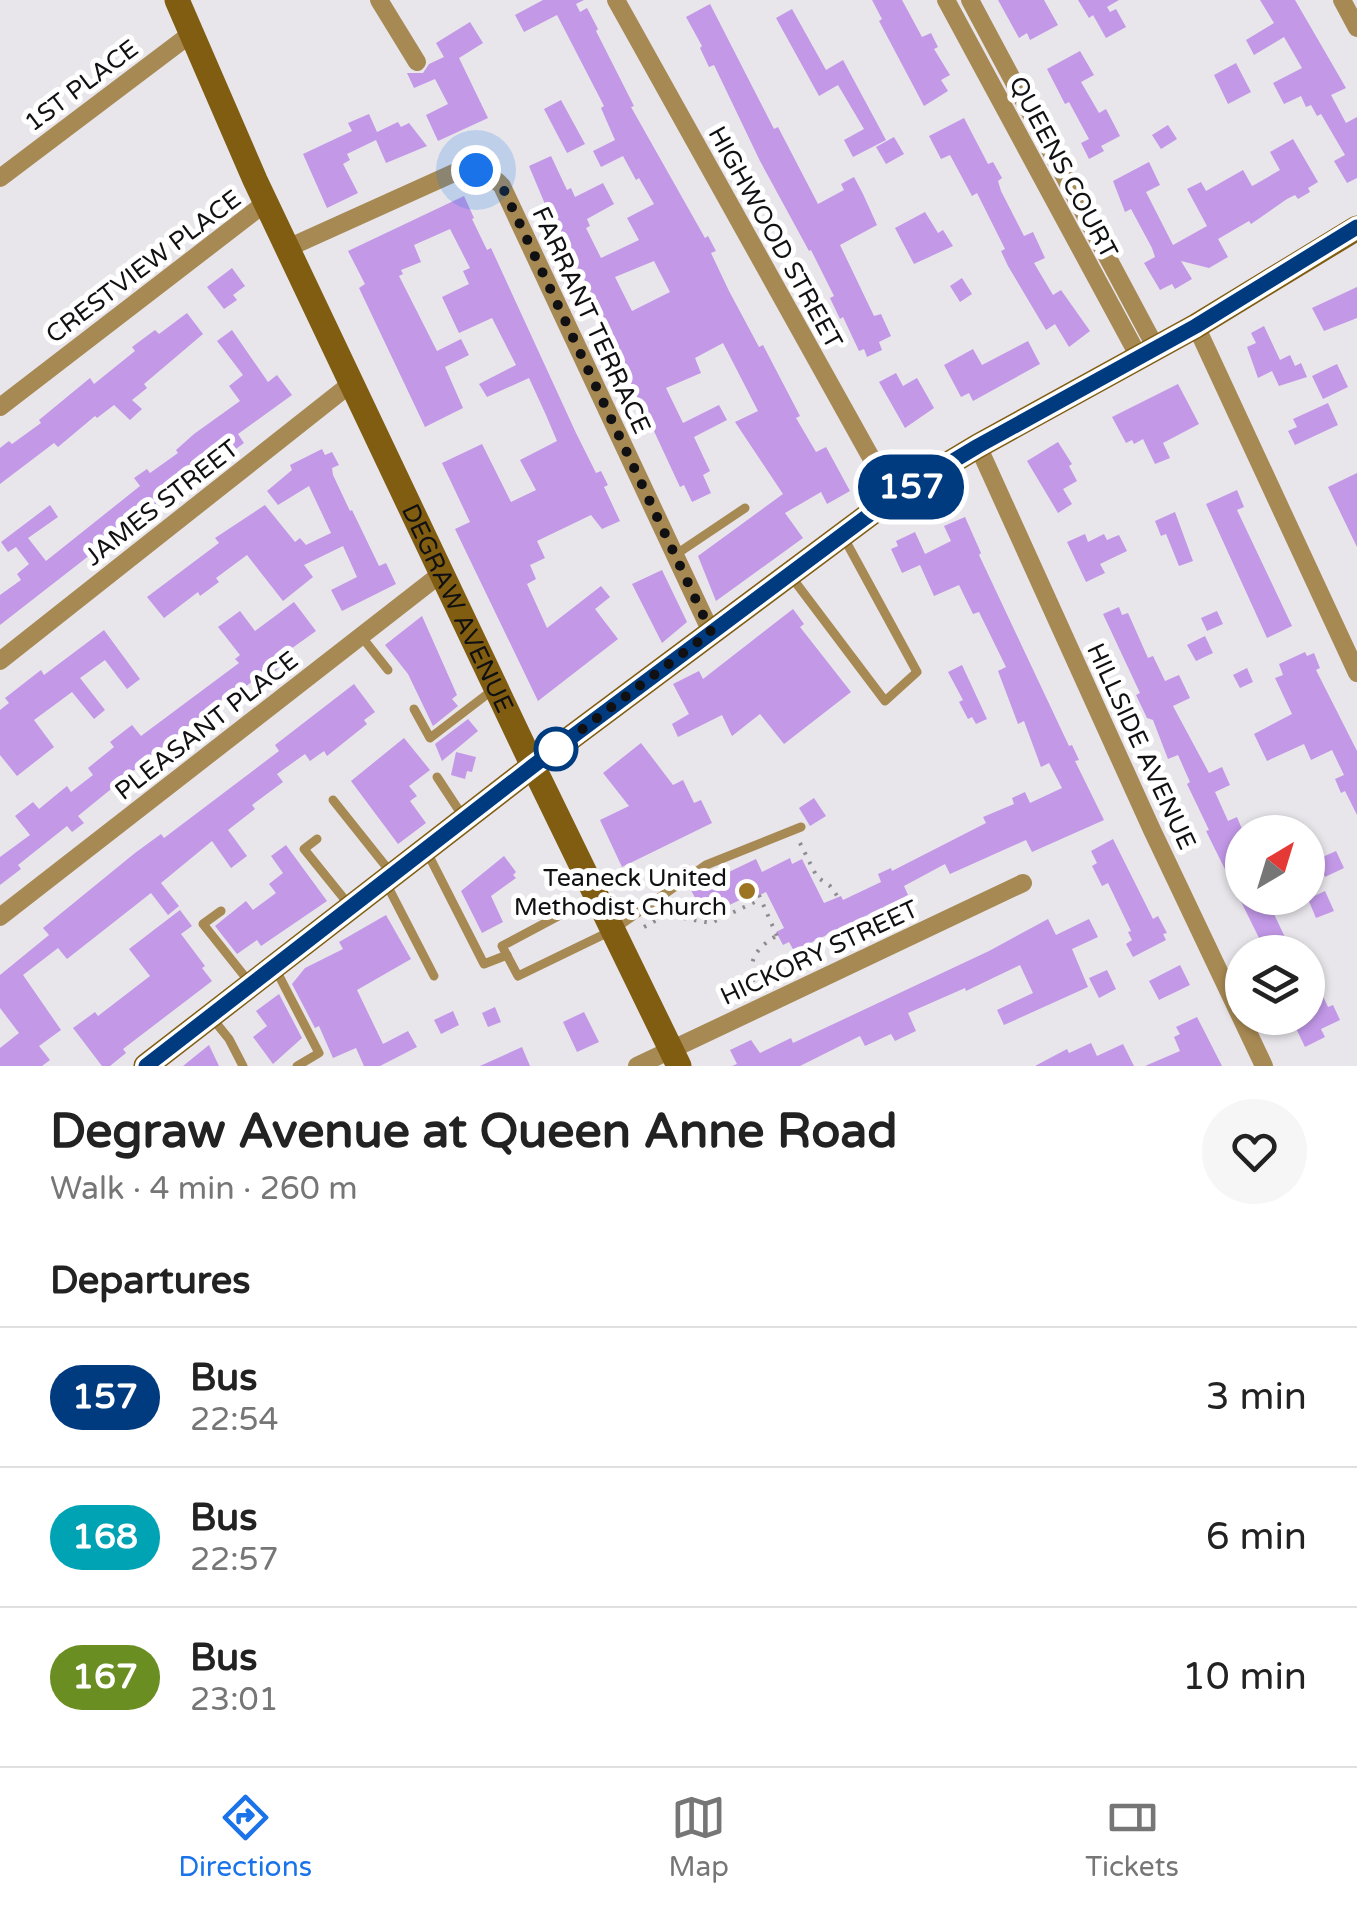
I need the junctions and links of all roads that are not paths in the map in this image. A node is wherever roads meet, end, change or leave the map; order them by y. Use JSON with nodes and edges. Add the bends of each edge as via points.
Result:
{"nodes":[{"id":1,"x":177,"y":0,"type":"edge"},
{"id":2,"x":379,"y":0,"type":"edge"},
{"id":3,"x":616,"y":0,"type":"edge"},
{"id":4,"x":946,"y":0,"type":"edge"},
{"id":5,"x":970,"y":0,"type":"edge"},
{"id":6,"x":1342,"y":0,"type":"edge"},
{"id":7,"x":1357,"y":28,"type":"edge"},
{"id":8,"x":192,"y":32,"type":"junction"},
{"id":9,"x":417,"y":62,"type":"dead end"},
{"id":10,"x":1006,"y":67,"type":"junction"},
{"id":11,"x":987,"y":76,"type":"junction"},
{"id":12,"x":0,"y":178,"type":"edge"},
{"id":13,"x":1076,"y":199,"type":"junction"},
{"id":14,"x":268,"y":202,"type":"junction"},
{"id":15,"x":1059,"y":209,"type":"junction"},
{"id":16,"x":1357,"y":228,"type":"edge"},
{"id":17,"x":290,"y":248,"type":"junction"},
{"id":18,"x":1196,"y":326,"type":"junction"},
{"id":19,"x":1147,"y":352,"type":"junction"},
{"id":20,"x":353,"y":382,"type":"junction"},
{"id":21,"x":0,"y":407,"type":"edge"},
{"id":22,"x":978,"y":446,"type":"junction"},
{"id":23,"x":893,"y":497,"type":"junction"},
{"id":24,"x":745,"y":508,"type":"dead end"},
{"id":25,"x":842,"y":535,"type":"junction"},
{"id":26,"x":675,"y":555,"type":"junction"},
{"id":27,"x":442,"y":573,"type":"junction"},
{"id":28,"x":790,"y":574,"type":"junction"},
{"id":29,"x":711,"y":632,"type":"junction"},
{"id":30,"x":361,"y":636,"type":"junction"},
{"id":31,"x":0,"y":661,"type":"edge"},
{"id":32,"x":388,"y":670,"type":"dead end"},
{"id":33,"x":1357,"y":673,"type":"edge"},
{"id":34,"x":496,"y":687,"type":"junction"},
{"id":35,"x":414,"y":710,"type":"dead end"},
{"id":36,"x":533,"y":766,"type":"junction"},
{"id":37,"x":438,"y":777,"type":"dead end"},
{"id":38,"x":332,"y":800,"type":"dead end"},
{"id":39,"x":465,"y":820,"type":"junction"},
{"id":40,"x":797,"y":828,"type":"road end"},
{"id":41,"x":317,"y":839,"type":"dead end"},
{"id":42,"x":426,"y":851,"type":"junction"},
{"id":43,"x":390,"y":879,"type":"junction"},
{"id":44,"x":1023,"y":883,"type":"dead end"},
{"id":45,"x":597,"y":896,"type":"junction"},
{"id":46,"x":352,"y":908,"type":"junction"},
{"id":47,"x":221,"y":911,"type":"dead end"},
{"id":48,"x":0,"y":918,"type":"edge"},
{"id":49,"x":613,"y":930,"type":"junction"},
{"id":50,"x":507,"y":955,"type":"junction"},
{"id":51,"x":275,"y":968,"type":"junction"},
{"id":52,"x":434,"y":976,"type":"dead end"},
{"id":53,"x":252,"y":985,"type":"junction"},
{"id":54,"x":211,"y":1017,"type":"junction"},
{"id":55,"x":676,"y":1058,"type":"edge"},
{"id":56,"x":146,"y":1066,"type":"edge"},
{"id":57,"x":243,"y":1066,"type":"edge"},
{"id":58,"x":297,"y":1066,"type":"edge"},
{"id":59,"x":637,"y":1066,"type":"edge"},
{"id":60,"x":1264,"y":1066,"type":"edge"}],
"edges":[{"from":1,"to":8,"type":"street","name":"DEGRAW AVENUE"},
{"from":2,"to":9,"type":"street"},
{"from":3,"to":23,"type":"street","name":"HIGHWOOD STREET"},
{"from":4,"to":11,"type":"street","name":"QUEENS COURT"},
{"from":5,"to":10,"type":"street","name":"QUEENS COURT"},
{"from":6,"to":7,"type":"street"},
{"from":8,"to":12,"type":"street","name":"1ST PLACE"},
{"from":8,"to":14,"type":"street","name":"DEGRAW AVENUE"},
{"from":10,"to":11,"type":"lane"},
{"from":10,"to":13,"type":"street","name":"QUEENS COURT"},
{"from":11,"to":15,"type":"street","name":"QUEENS COURT"},
{"from":13,"to":15,"type":"lane"},
{"from":13,"to":19,"type":"street","name":"QUEENS COURT"},
{"from":14,"to":17,"type":"street","name":"DEGRAW AVENUE"},
{"from":14,"to":21,"type":"street","name":"CRESTVIEW PLACE"},
{"from":15,"to":19,"type":"street","name":"QUEENS COURT"},
{"from":16,"to":18,"type":"street"},
{"from":17,"to":20,"type":"street","name":"DEGRAW AVENUE"},
{"from":17,"to":26,"type":"street","name":"FARRANT TERRACE","via":[[456,172],[476,170],[496,180]]},
{"from":18,"to":19,"type":"street"},
{"from":18,"to":33,"type":"street"},
{"from":19,"to":22,"type":"street"},
{"from":20,"to":27,"type":"street","name":"DEGRAW AVENUE"},
{"from":20,"to":31,"type":"street","name":"JAMES STREET"},
{"from":22,"to":23,"type":"street"},
{"from":22,"to":60,"type":"street","name":"HILLSIDE AVENUE"},
{"from":23,"to":25,"type":"street"},
{"from":24,"to":26,"type":"lane"},
{"from":25,"to":28,"type":"street"},
{"from":25,"to":28,"type":"lane","via":[[918,672],[886,700]]},
{"from":26,"to":29,"type":"street","name":"FARRANT TERRACE"},
{"from":27,"to":30,"type":"street","name":"PLEASANT PLACE"},
{"from":27,"to":34,"type":"street","name":"DEGRAW AVENUE"},
{"from":28,"to":29,"type":"street"},
{"from":29,"to":36,"type":"street"},
{"from":30,"to":32,"type":"lane"},
{"from":30,"to":48,"type":"street","name":"PLEASANT PLACE"},
{"from":34,"to":35,"type":"lane","via":[[430,738]]},
{"from":34,"to":36,"type":"street","name":"DEGRAW AVENUE"},
{"from":36,"to":39,"type":"street"},
{"from":36,"to":45,"type":"street","name":"DEGRAW AVENUE"},
{"from":37,"to":39,"type":"lane"},
{"from":38,"to":43,"type":"lane"},
{"from":39,"to":42,"type":"street"},
{"from":40,"to":49,"type":"lane","via":[[706,865]]},
{"from":41,"to":46,"type":"lane","via":[[304,849]]},
{"from":42,"to":43,"type":"street"},
{"from":42,"to":50,"type":"lane","via":[[484,964]]},
{"from":43,"to":46,"type":"street"},
{"from":43,"to":52,"type":"lane"},
{"from":44,"to":55,"type":"street","name":"HICKORY STREET","via":[[764,1005]]},
{"from":45,"to":49,"type":"street","name":"DEGRAW AVENUE"},
{"from":45,"to":50,"type":"lane","via":[[502,946]]},
{"from":46,"to":51,"type":"street"},
{"from":47,"to":53,"type":"lane","via":[[202,924]]},
{"from":49,"to":50,"type":"lane","via":[[518,976]]},
{"from":49,"to":55,"type":"street","name":"DEGRAW AVENUE"},
{"from":51,"to":53,"type":"street"},
{"from":51,"to":58,"type":"lane","via":[[319,1053]]},
{"from":53,"to":54,"type":"street"},
{"from":54,"to":56,"type":"street"},
{"from":54,"to":57,"type":"lane"},
{"from":55,"to":59,"type":"street","name":"HICKORY STREET"}]}
